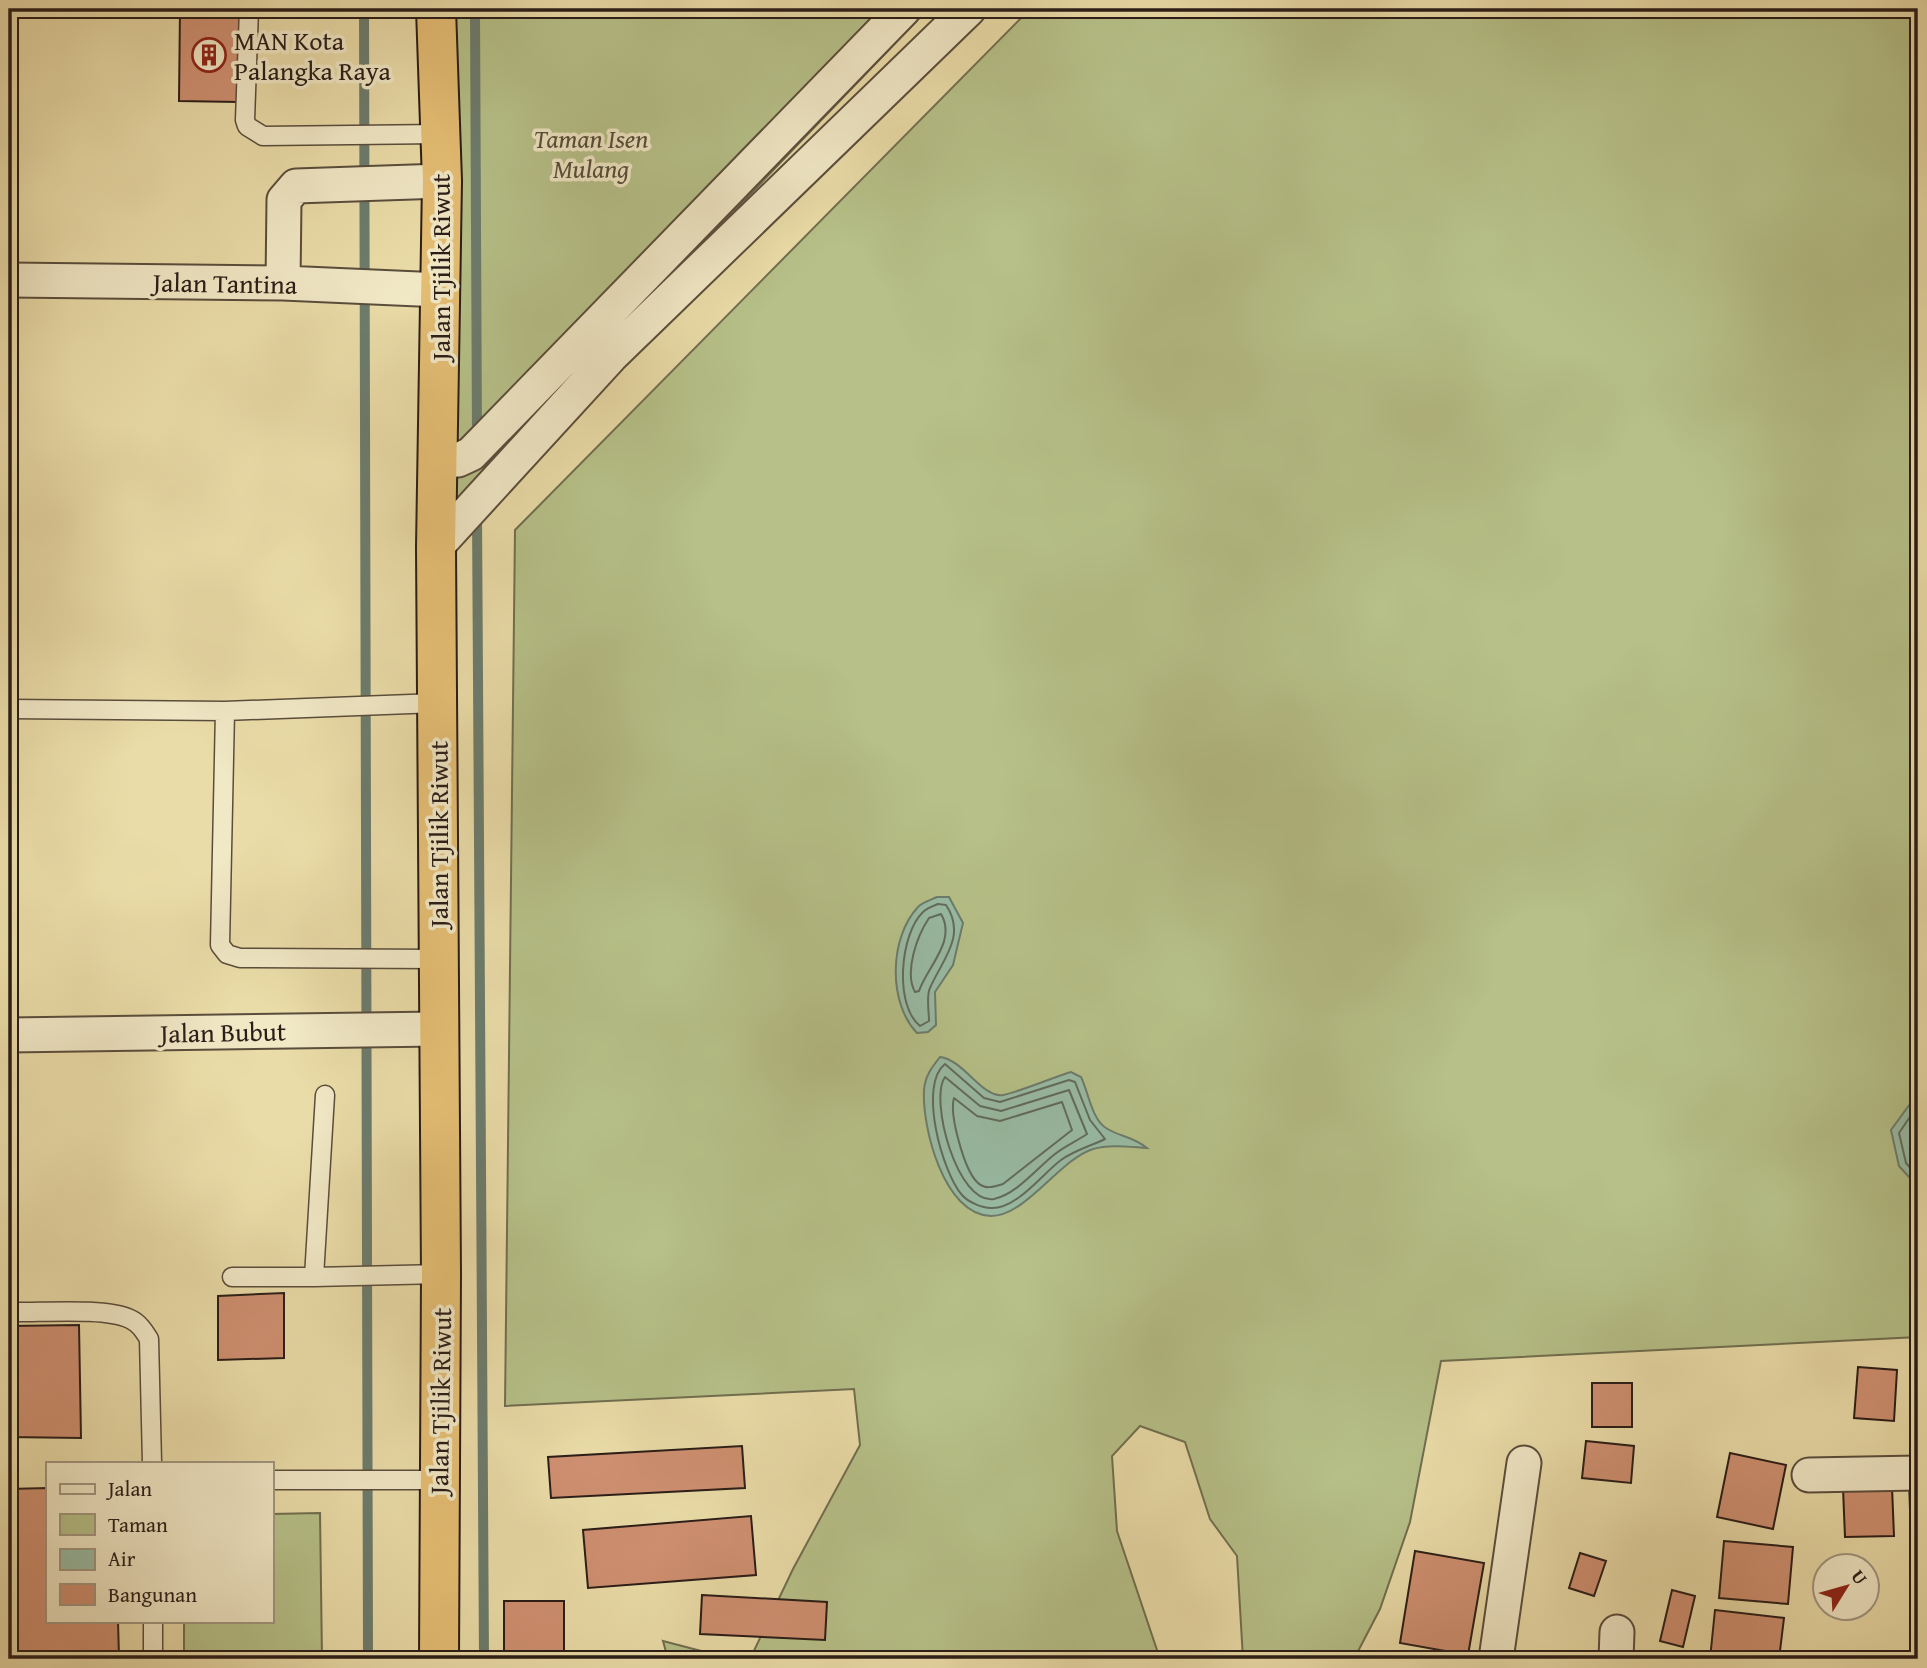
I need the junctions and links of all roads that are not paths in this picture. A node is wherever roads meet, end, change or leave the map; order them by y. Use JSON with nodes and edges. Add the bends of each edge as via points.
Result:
{"nodes":[{"id":1,"x":249,"y":9,"type":"edge"},
{"id":2,"x":436,"y":9,"type":"edge"},
{"id":3,"x":904,"y":9,"type":"edge"},
{"id":4,"x":969,"y":9,"type":"edge"},
{"id":5,"x":440,"y":134,"type":"junction"},
{"id":6,"x":442,"y":181,"type":"junction"},
{"id":7,"x":9,"y":280,"type":"edge"},
{"id":8,"x":283,"y":283,"type":"junction"},
{"id":9,"x":441,"y":290,"type":"junction"},
{"id":10,"x":437,"y":461,"type":"junction"},
{"id":11,"x":436,"y":547,"type":"junction"},
{"id":12,"x":437,"y":703,"type":"junction"},
{"id":13,"x":9,"y":709,"type":"edge"},
{"id":14,"x":225,"y":710,"type":"junction"},
{"id":15,"x":438,"y":959,"type":"junction"},
{"id":16,"x":438,"y":1029,"type":"junction"},
{"id":17,"x":9,"y":1035,"type":"edge"},
{"id":18,"x":325,"y":1095,"type":"dead end"},
{"id":19,"x":441,"y":1274,"type":"junction"},
{"id":20,"x":232,"y":1277,"type":"dead end"},
{"id":21,"x":314,"y":1277,"type":"junction"},
{"id":22,"x":9,"y":1312,"type":"edge"},
{"id":23,"x":152,"y":1462,"type":"edge"},
{"id":24,"x":1524,"y":1463,"type":"dead end"},
{"id":25,"x":1918,"y":1473,"type":"edge"},
{"id":26,"x":1809,"y":1475,"type":"dead end"},
{"id":27,"x":273,"y":1480,"type":"edge"},
{"id":28,"x":438,"y":1480,"type":"junction"},
{"id":29,"x":153,"y":1622,"type":"edge"},
{"id":30,"x":153,"y":1659,"type":"edge"},
{"id":31,"x":439,"y":1659,"type":"edge"},
{"id":32,"x":1496,"y":1659,"type":"edge"}],
"edges":[{"from":1,"to":5,"type":"lane","via":[[245,120],[254,132],[263,136]]},
{"from":2,"to":5,"type":"highway","name":"Jalan Tjilik Riwut"},
{"from":3,"to":10,"type":"street","via":[[471,454]]},
{"from":4,"to":11,"type":"street","via":[[611,356]]},
{"from":5,"to":6,"type":"highway","name":"Jalan Tjilik Riwut"},
{"from":6,"to":8,"type":"street","via":[[296,187],[284,200]]},
{"from":6,"to":9,"type":"highway","name":"Jalan Tjilik Riwut"},
{"from":7,"to":8,"type":"street","name":"Jalan Tantina"},
{"from":8,"to":9,"type":"street","name":"Jalan Tantina"},
{"from":9,"to":10,"type":"highway","name":"Jalan Tjilik Riwut"},
{"from":10,"to":11,"type":"highway","name":"Jalan Tjilik Riwut"},
{"from":11,"to":12,"type":"highway","name":"Jalan Tjilik Riwut"},
{"from":12,"to":14,"type":"lane"},
{"from":12,"to":15,"type":"highway","name":"Jalan Tjilik Riwut"},
{"from":13,"to":14,"type":"lane"},
{"from":14,"to":15,"type":"lane","via":[[223,950],[240,958]]},
{"from":15,"to":16,"type":"highway","name":"Jalan Tjilik Riwut"},
{"from":16,"to":17,"type":"street","name":"Jalan Bubut"},
{"from":16,"to":19,"type":"highway","name":"Jalan Tjilik Riwut"},
{"from":18,"to":21,"type":"lane"},
{"from":19,"to":21,"type":"lane"},
{"from":19,"to":28,"type":"highway","name":"Jalan Tjilik Riwut"},
{"from":20,"to":21,"type":"lane"},
{"from":22,"to":23,"type":"lane","via":[[120,1315],[138,1324],[149,1339]]},
{"from":24,"to":32,"type":"street"},
{"from":25,"to":26,"type":"street"},
{"from":27,"to":28,"type":"lane"},
{"from":28,"to":31,"type":"highway","name":"Jalan Tjilik Riwut"},
{"from":29,"to":30,"type":"lane"}]}
